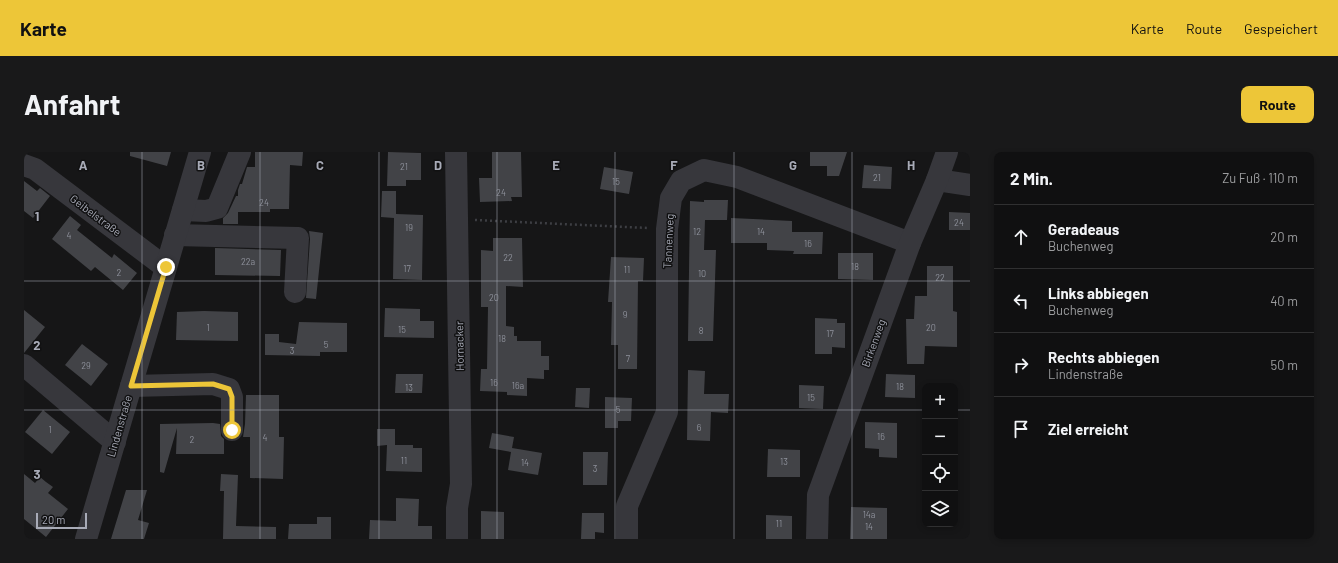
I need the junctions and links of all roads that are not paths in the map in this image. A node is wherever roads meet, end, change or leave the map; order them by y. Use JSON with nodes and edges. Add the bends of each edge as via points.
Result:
{"nodes":[{"id":1,"x":200,"y":152,"type":"edge"},
{"id":2,"x":240,"y":152,"type":"edge"},
{"id":3,"x":456,"y":152,"type":"edge"},
{"id":4,"x":947,"y":152,"type":"edge"},
{"id":5,"x":24,"y":165,"type":"edge"},
{"id":6,"x":937,"y":180,"type":"junction"},
{"id":7,"x":970,"y":185,"type":"edge"},
{"id":8,"x":183,"y":210,"type":"junction"},
{"id":9,"x":175,"y":235,"type":"junction"},
{"id":10,"x":910,"y":243,"type":"junction"},
{"id":11,"x":166,"y":267,"type":"junction"},
{"id":12,"x":294,"y":292,"type":"dead end"},
{"id":13,"x":24,"y":366,"type":"edge"},
{"id":14,"x":131,"y":386,"type":"junction"},
{"id":15,"x":232,"y":430,"type":"dead end"},
{"id":16,"x":114,"y":442,"type":"junction"},
{"id":17,"x":86,"y":539,"type":"edge"},
{"id":18,"x":457,"y":539,"type":"edge"},
{"id":19,"x":627,"y":539,"type":"edge"},
{"id":20,"x":817,"y":539,"type":"edge"}],
"edges":[{"from":1,"to":8,"type":"street","name":"Lindenstraße"},
{"from":2,"to":8,"type":"street","via":[[217,208],[206,211]]},
{"from":3,"to":18,"type":"street","name":"Hornacker","via":[[461,484],[457,508]]},
{"from":4,"to":6,"type":"street","name":"Birkenweg"},
{"from":5,"to":11,"type":"street","name":"Geibelstraße","via":[[35,169]]},
{"from":6,"to":7,"type":"street"},
{"from":6,"to":10,"type":"street","name":"Birkenweg"},
{"from":8,"to":9,"type":"street","name":"Lindenstraße"},
{"from":9,"to":11,"type":"street","name":"Lindenstraße"},
{"from":9,"to":12,"type":"street","via":[[298,238]]},
{"from":10,"to":19,"type":"street","name":"Tannenweg","via":[[737,177],[704,170],[681,181],[671,198],[667,229],[666,412],[627,506]]},
{"from":10,"to":20,"type":"street","name":"Birkenweg","via":[[818,495]]},
{"from":11,"to":14,"type":"street","name":"Lindenstraße"},
{"from":13,"to":16,"type":"street"},
{"from":14,"to":15,"type":"street","via":[[213,384],[229,389],[232,397]]},
{"from":14,"to":16,"type":"street","name":"Lindenstraße"},
{"from":16,"to":17,"type":"street","name":"Lindenstraße"}]}
